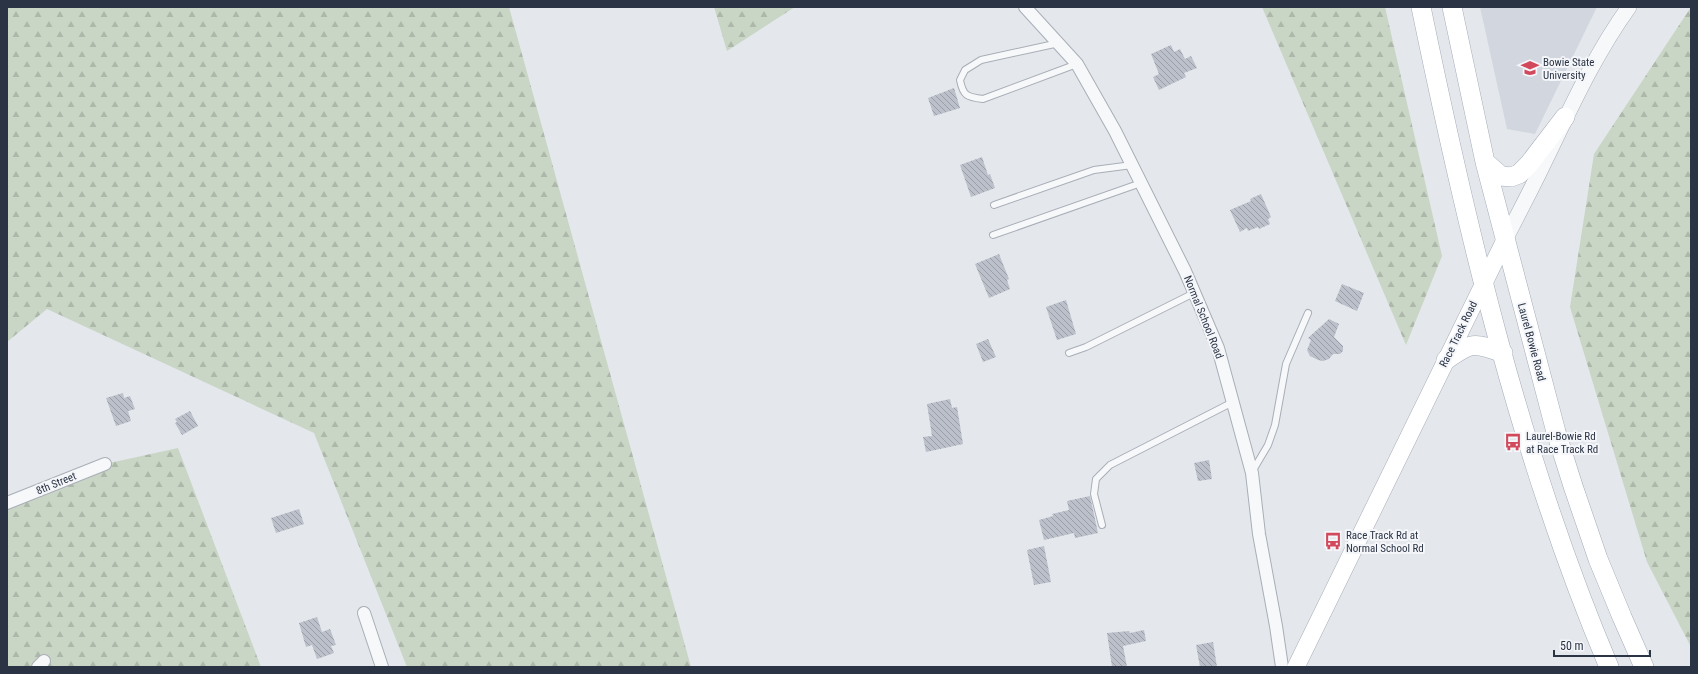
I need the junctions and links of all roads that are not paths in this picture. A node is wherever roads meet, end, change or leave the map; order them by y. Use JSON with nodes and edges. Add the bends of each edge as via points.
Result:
{"nodes":[{"id":1,"x":1025,"y":7,"type":"edge"},
{"id":2,"x":1421,"y":7,"type":"edge"},
{"id":3,"x":1452,"y":7,"type":"edge"},
{"id":4,"x":1629,"y":7,"type":"edge"},
{"id":5,"x":1059,"y":43,"type":"junction"},
{"id":6,"x":1077,"y":64,"type":"junction"},
{"id":7,"x":1565,"y":117,"type":"junction"},
{"id":8,"x":1485,"y":162,"type":"junction"},
{"id":9,"x":1132,"y":165,"type":"junction"},
{"id":10,"x":1141,"y":183,"type":"junction"},
{"id":11,"x":994,"y":205,"type":"dead end"},
{"id":12,"x":993,"y":235,"type":"dead end"},
{"id":13,"x":1505,"y":240,"type":"junction"},
{"id":14,"x":1484,"y":281,"type":"junction"},
{"id":15,"x":1194,"y":293,"type":"junction"},
{"id":16,"x":1308,"y":313,"type":"dead end"},
{"id":17,"x":1069,"y":353,"type":"dead end"},
{"id":18,"x":1503,"y":353,"type":"junction"},
{"id":19,"x":1446,"y":360,"type":"junction"},
{"id":20,"x":1233,"y":402,"type":"junction"},
{"id":21,"x":104,"y":464,"type":"dead end"},
{"id":22,"x":1252,"y":473,"type":"junction"},
{"id":23,"x":7,"y":503,"type":"edge"},
{"id":24,"x":1102,"y":526,"type":"dead end"},
{"id":25,"x":364,"y":614,"type":"dead end"},
{"id":26,"x":382,"y":667,"type":"edge"},
{"id":27,"x":1282,"y":667,"type":"edge"},
{"id":28,"x":1296,"y":667,"type":"edge"},
{"id":29,"x":1609,"y":667,"type":"edge"},
{"id":30,"x":1644,"y":667,"type":"edge"}],
"edges":[{"from":1,"to":5,"type":"street","name":"Normal School Road"},
{"from":2,"to":14,"type":"main road","via":[[1440,99]]},
{"from":3,"to":8,"type":"main road","name":"Laurel Bowie Road"},
{"from":4,"to":7,"type":"street","name":"Race Track Road","via":[[1598,55]]},
{"from":5,"to":6,"type":"street","name":"Normal School Road"},
{"from":5,"to":6,"type":"lane","via":[[981,60],[965,70],[960,80],[962,91],[970,98],[983,99]]},
{"from":6,"to":9,"type":"street","name":"Normal School Road"},
{"from":7,"to":8,"type":"main road","via":[[1520,174],[1511,177],[1501,176]]},
{"from":7,"to":13,"type":"street","name":"Race Track Road"},
{"from":8,"to":13,"type":"main road","name":"Laurel Bowie Road"},
{"from":9,"to":10,"type":"street","name":"Normal School Road"},
{"from":9,"to":11,"type":"lane","via":[[1094,170]]},
{"from":10,"to":12,"type":"lane"},
{"from":10,"to":15,"type":"street","name":"Normal School Road"},
{"from":13,"to":14,"type":"main road","name":"Race Track Road"},
{"from":13,"to":30,"type":"main road","name":"Laurel Bowie Road","via":[[1573,486],[1598,559]]},
{"from":14,"to":18,"type":"main road"},
{"from":14,"to":19,"type":"main road","name":"Race Track Road"},
{"from":15,"to":17,"type":"lane"},
{"from":15,"to":20,"type":"street","name":"Normal School Road","via":[[1218,348]]},
{"from":16,"to":22,"type":"lane","via":[[1286,364],[1275,424],[1268,445]]},
{"from":18,"to":19,"type":"main road","via":[[1481,344],[1465,347]]},
{"from":18,"to":29,"type":"main road","via":[[1518,410],[1571,575]]},
{"from":19,"to":28,"type":"main road","name":"Race Track Road"},
{"from":20,"to":22,"type":"street","name":"Normal School Road"},
{"from":20,"to":24,"type":"lane","via":[[1110,465],[1096,479],[1094,494]]},
{"from":21,"to":23,"type":"street","name":"8th Street"},
{"from":22,"to":27,"type":"street","name":"Normal School Road","via":[[1259,534]]},
{"from":25,"to":26,"type":"street"}]}
